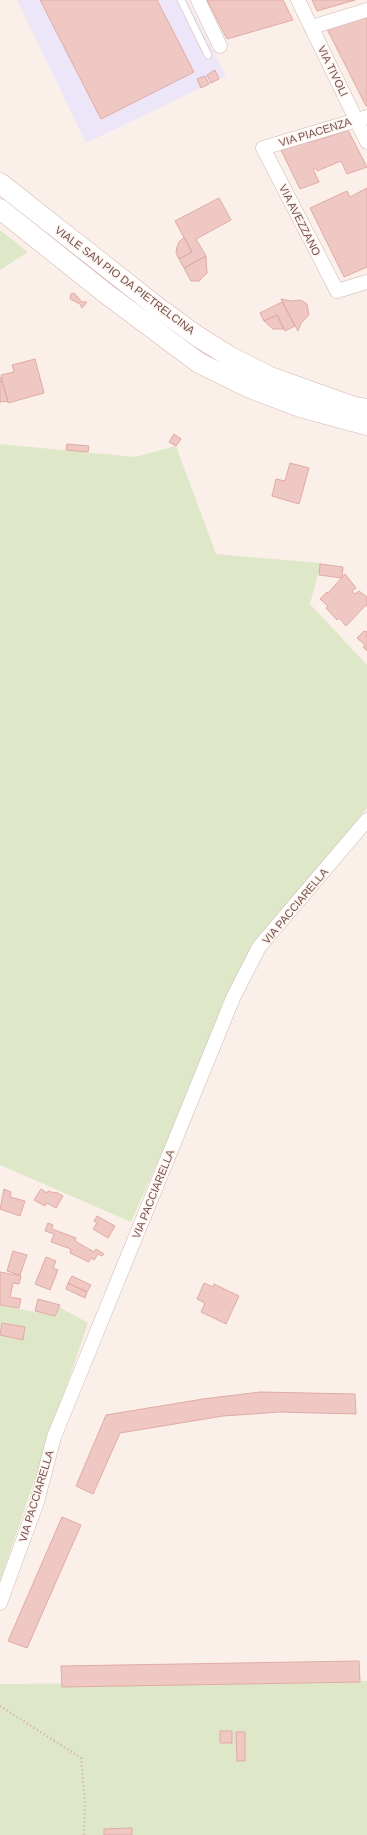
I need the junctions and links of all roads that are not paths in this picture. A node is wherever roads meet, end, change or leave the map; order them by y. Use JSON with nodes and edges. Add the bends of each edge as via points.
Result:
{"nodes":[{"id":1,"x":181,"y":0,"type":"edge"},
{"id":2,"x":198,"y":0,"type":"edge"},
{"id":3,"x":298,"y":0,"type":"edge"},
{"id":4,"x":367,"y":10,"type":"edge"},
{"id":5,"x":312,"y":28,"type":"junction"},
{"id":6,"x":220,"y":46,"type":"dead end"},
{"id":7,"x":208,"y":56,"type":"dead end"},
{"id":8,"x":362,"y":118,"type":"edge"},
{"id":9,"x":367,"y":142,"type":"edge"},
{"id":10,"x":263,"y":148,"type":"joint"},
{"id":11,"x":0,"y":184,"type":"edge"},
{"id":12,"x":0,"y":208,"type":"edge"},
{"id":13,"x":367,"y":282,"type":"edge"},
{"id":14,"x":367,"y":409,"type":"edge"},
{"id":15,"x":367,"y":425,"type":"edge"},
{"id":16,"x":367,"y":820,"type":"edge"},
{"id":17,"x":0,"y":1603,"type":"edge"}],
"edges":[{"from":1,"to":7,"type":"lane"},
{"from":2,"to":6,"type":"street"},
{"from":3,"to":5,"type":"street","name":"VIA TIVOLI"},
{"from":4,"to":5,"type":"street"},
{"from":5,"to":8,"type":"street","name":"VIA TIVOLI"},
{"from":8,"to":9,"type":"street","name":"VIA TIVOLI"},
{"from":8,"to":10,"type":"street","name":"VIA PIACENZA"},
{"from":10,"to":13,"type":"street","name":"VIA AVEZZANO","via":[[337,291]]},
{"from":11,"to":14,"type":"main road","name":"VIALE SAN PIO DA PIETRELCINA","via":[[156,306],[229,356],[270,377],[354,407]]},
{"from":12,"to":15,"type":"main road","name":"VIALE SAN PIO DA PIETRELCINA","via":[[104,292],[199,363],[250,388],[300,407]]},
{"from":16,"to":17,"type":"street","name":"VIA PACCIARELLA","via":[[259,948],[233,998],[54,1437],[37,1502]]}]}
